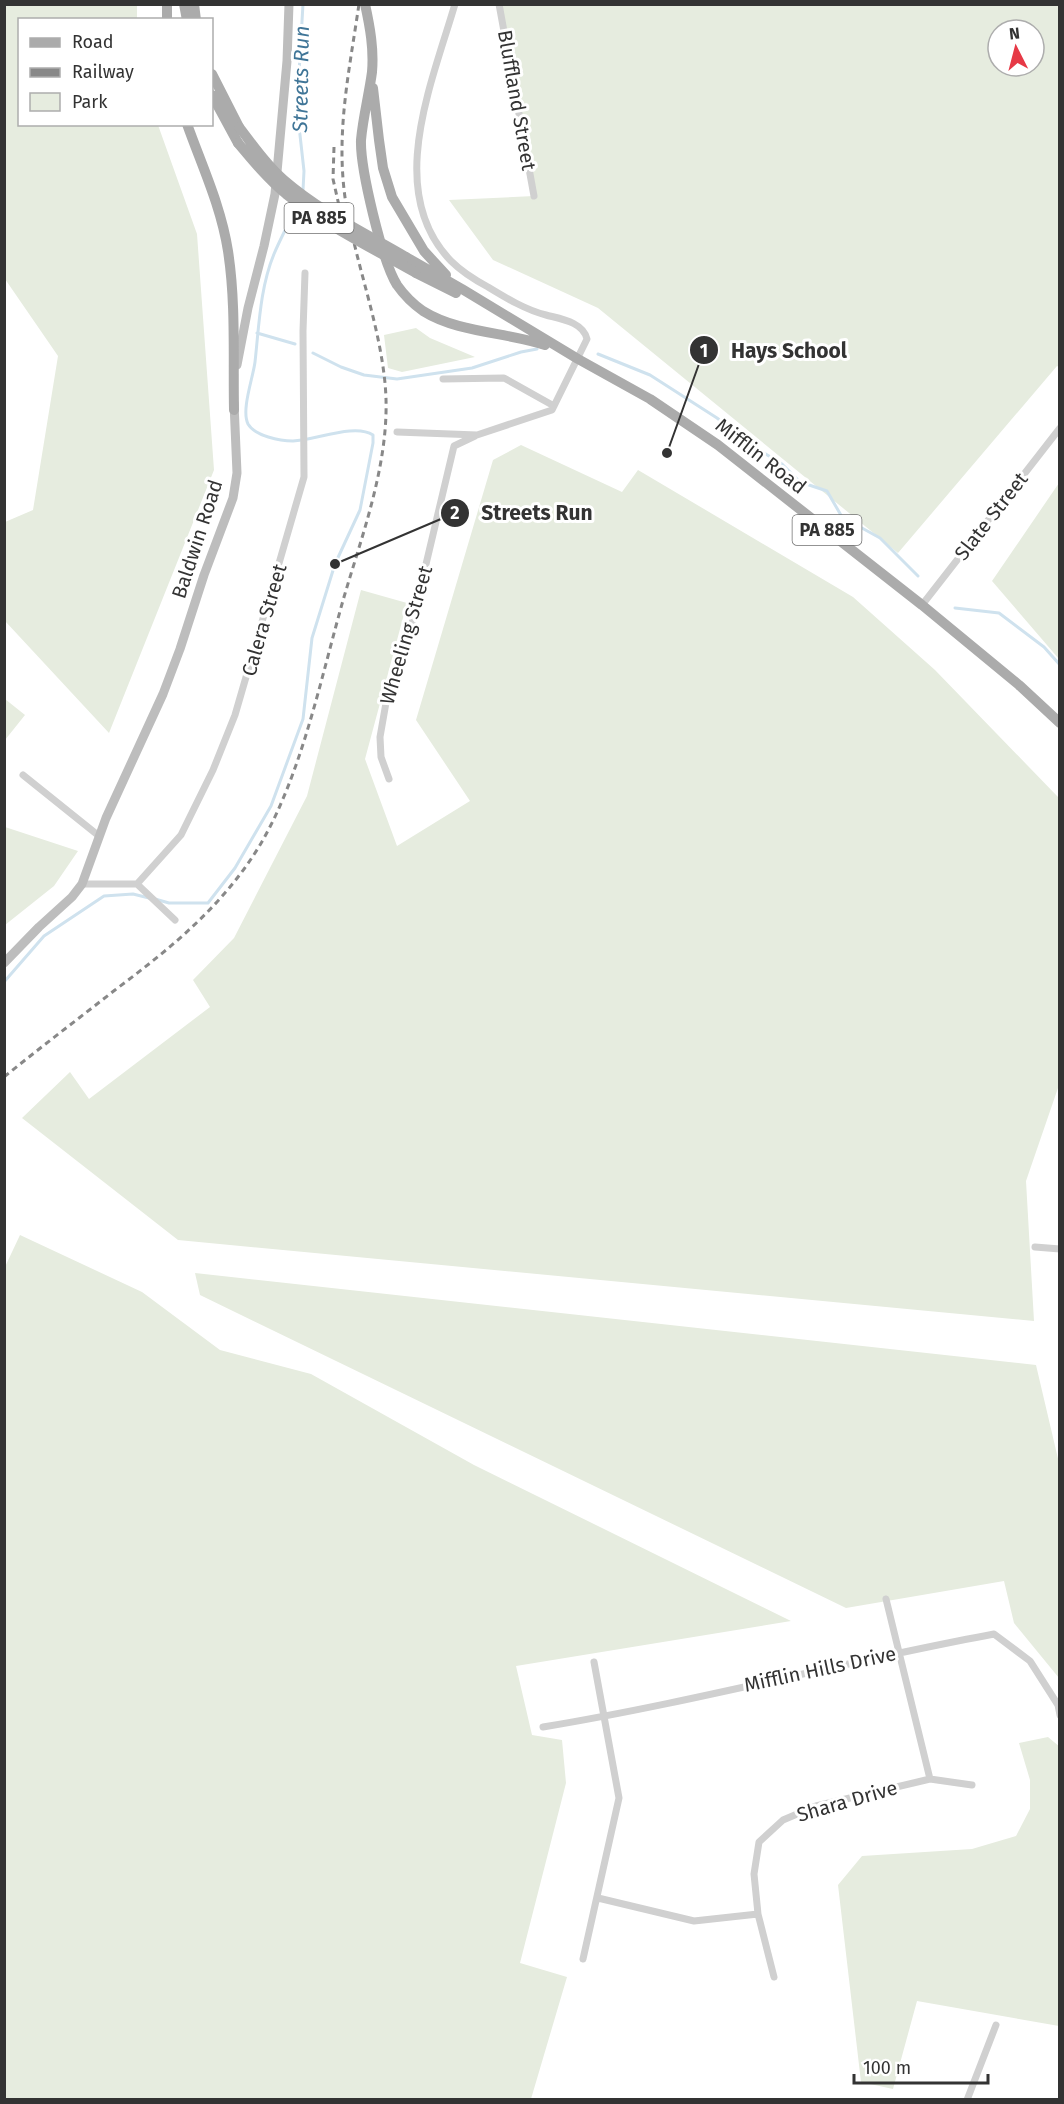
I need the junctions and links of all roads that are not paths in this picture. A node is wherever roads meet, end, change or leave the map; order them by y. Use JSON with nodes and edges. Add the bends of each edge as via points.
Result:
{"nodes":[{"id":1,"x":289,"y":4,"type":"edge"},
{"id":2,"x":365,"y":4,"type":"edge"},
{"id":3,"x":455,"y":4,"type":"edge"},
{"id":4,"x":499,"y":4,"type":"edge"},
{"id":5,"x":372,"y":72,"type":"junction"},
{"id":6,"x":213,"y":76,"type":"edge"},
{"id":7,"x":213,"y":97,"type":"edge"},
{"id":8,"x":188,"y":126,"type":"edge"},
{"id":9,"x":534,"y":196,"type":"dead end"},
{"id":10,"x":305,"y":273,"type":"dead end"},
{"id":11,"x":462,"y":289,"type":"junction"},
{"id":12,"x":534,"y":333,"type":"junction"},
{"id":13,"x":565,"y":352,"type":"junction"},
{"id":14,"x":578,"y":359,"type":"junction"},
{"id":15,"x":443,"y":379,"type":"dead end"},
{"id":16,"x":555,"y":406,"type":"junction"},
{"id":17,"x":234,"y":410,"type":"junction"},
{"id":18,"x":1059,"y":428,"type":"edge"},
{"id":19,"x":397,"y":432,"type":"dead end"},
{"id":20,"x":477,"y":435,"type":"junction"},
{"id":21,"x":922,"y":605,"type":"junction"},
{"id":22,"x":1059,"y":723,"type":"edge"},
{"id":23,"x":23,"y":775,"type":"dead end"},
{"id":24,"x":389,"y":779,"type":"dead end"},
{"id":25,"x":99,"y":836,"type":"junction"},
{"id":26,"x":82,"y":884,"type":"junction"},
{"id":27,"x":137,"y":884,"type":"junction"},
{"id":28,"x":175,"y":920,"type":"dead end"},
{"id":29,"x":4,"y":963,"type":"edge"},
{"id":30,"x":1035,"y":1247,"type":"dead end"},
{"id":31,"x":1059,"y":1249,"type":"edge"},
{"id":32,"x":886,"y":1599,"type":"dead end"},
{"id":33,"x":898,"y":1652,"type":"junction"},
{"id":34,"x":594,"y":1662,"type":"dead end"},
{"id":35,"x":1059,"y":1715,"type":"edge"},
{"id":36,"x":605,"y":1717,"type":"junction"},
{"id":37,"x":543,"y":1727,"type":"dead end"},
{"id":38,"x":930,"y":1779,"type":"junction"},
{"id":39,"x":972,"y":1785,"type":"dead end"},
{"id":40,"x":598,"y":1898,"type":"junction"},
{"id":41,"x":758,"y":1914,"type":"junction"},
{"id":42,"x":583,"y":1959,"type":"dead end"},
{"id":43,"x":774,"y":1977,"type":"dead end"},
{"id":44,"x":996,"y":2025,"type":"dead end"},
{"id":45,"x":967,"y":2100,"type":"edge"}],
"edges":[{"from":1,"to":17,"type":"main road","name":"Baldwin Road","via":[[275,194],[248,308],[235,377]]},
{"from":2,"to":5,"type":"main road","via":[[371,30]]},
{"from":3,"to":14,"type":"street","via":[[422,117],[417,191],[426,222],[435,242],[470,277],[538,313],[579,326],[586,339]]},
{"from":4,"to":9,"type":"street","name":"Bluffland Street"},
{"from":5,"to":11,"type":"main road","via":[[380,149],[392,197],[424,251]]},
{"from":5,"to":13,"type":"main road","via":[[361,141],[363,164],[380,236],[397,285],[423,311],[442,320]]},
{"from":6,"to":11,"type":"main road","name":"Mifflin Road","number":"PA 885","bridge":true,"via":[[239,126],[284,180],[330,213]]},
{"from":7,"to":12,"type":"main road","name":"Mifflin Road","number":"PA 885","bridge":true,"via":[[238,143],[276,185],[314,215]]},
{"from":8,"to":17,"type":"main road","via":[[211,186],[228,249]]},
{"from":10,"to":27,"type":"street","name":"Calera Street","via":[[304,477],[235,715],[213,770],[181,835]]},
{"from":11,"to":12,"type":"main road","name":"Mifflin Road","number":"PA 885"},
{"from":12,"to":13,"type":"main road","name":"Mifflin Road","number":"PA 885"},
{"from":13,"to":14,"type":"main road","name":"Mifflin Road","number":"PA 885"},
{"from":14,"to":16,"type":"street"},
{"from":14,"to":21,"type":"main road","name":"Mifflin Road","number":"PA 885","via":[[650,399],[718,444]]},
{"from":15,"to":16,"type":"street","via":[[504,378]]},
{"from":16,"to":20,"type":"street"},
{"from":17,"to":25,"type":"main road","name":"Baldwin Road","via":[[237,473],[233,498],[164,694]]},
{"from":18,"to":21,"type":"street","name":"Slate Street"},
{"from":19,"to":20,"type":"street"},
{"from":20,"to":24,"type":"street","name":"Wheeling Street","via":[[454,446],[404,657],[387,697],[380,737],[381,757]]},
{"from":21,"to":22,"type":"main road","name":"Mifflin Road","number":"PA 885"},
{"from":23,"to":25,"type":"street"},
{"from":25,"to":26,"type":"main road","name":"Baldwin Road"},
{"from":26,"to":27,"type":"street"},
{"from":26,"to":29,"type":"main road","name":"Baldwin Road"},
{"from":27,"to":28,"type":"street"},
{"from":30,"to":31,"type":"street"},
{"from":32,"to":33,"type":"street"},
{"from":33,"to":35,"type":"street","name":"Mifflin Hills Drive","via":[[994,1634],[1030,1662],[1058,1705]]},
{"from":33,"to":36,"type":"street","name":"Mifflin Hills Drive"},
{"from":33,"to":38,"type":"street"},
{"from":34,"to":36,"type":"street"},
{"from":36,"to":37,"type":"street","name":"Mifflin Hills Drive"},
{"from":36,"to":40,"type":"street","via":[[619,1798]]},
{"from":38,"to":39,"type":"street","name":"Shara Drive"},
{"from":38,"to":41,"type":"street","name":"Shara Drive","via":[[816,1806],[783,1820],[759,1842],[754,1874]]},
{"from":40,"to":41,"type":"street","via":[[694,1920]]},
{"from":40,"to":42,"type":"street"},
{"from":41,"to":43,"type":"street","name":"Shara Drive"},
{"from":44,"to":45,"type":"street"}]}
